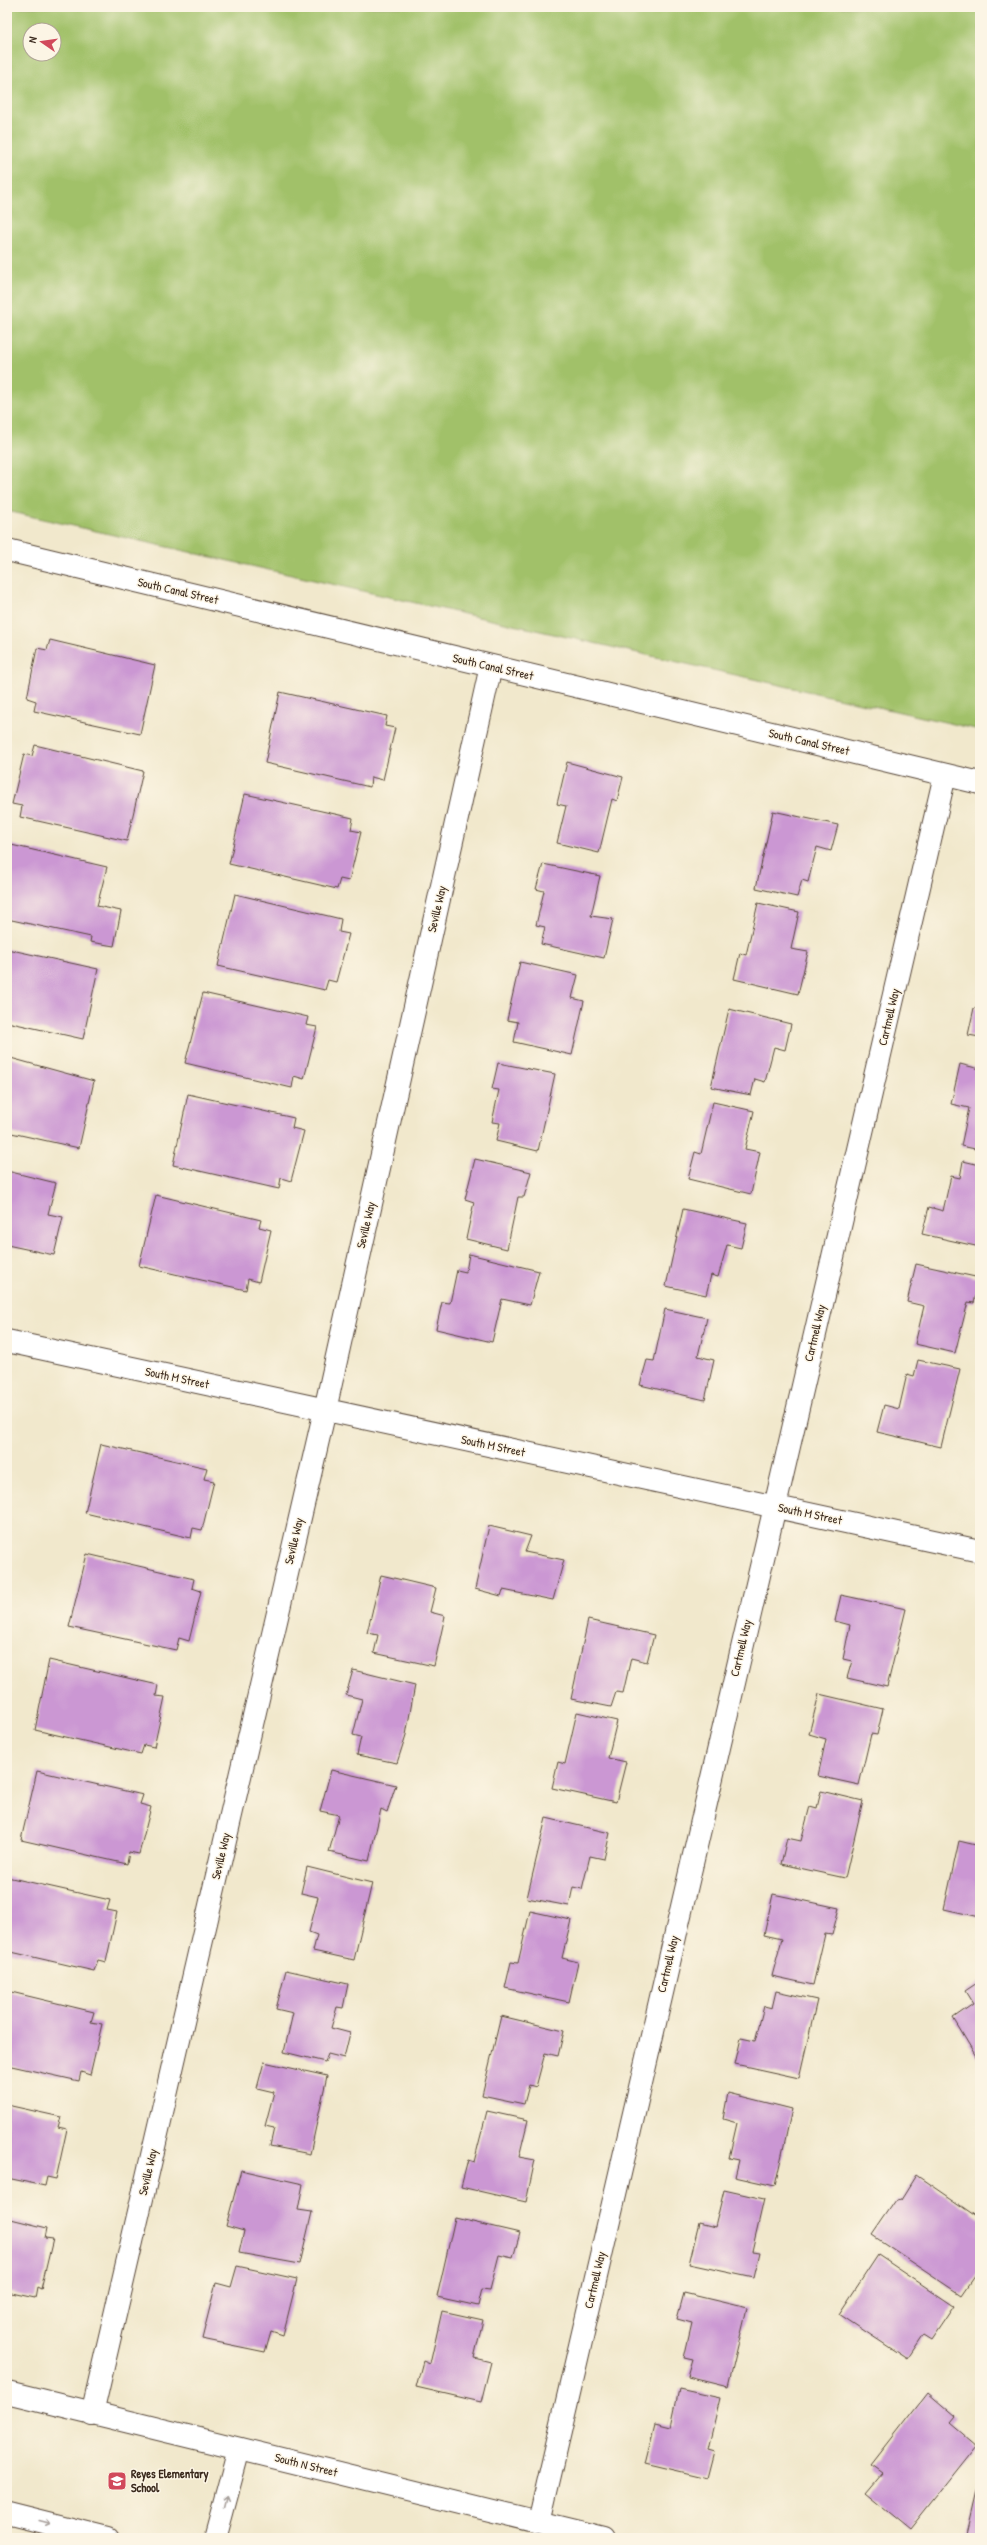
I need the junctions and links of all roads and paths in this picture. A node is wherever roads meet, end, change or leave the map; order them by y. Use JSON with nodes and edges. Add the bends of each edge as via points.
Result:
{"nodes":[{"id":1,"x":7,"y":550,"type":"edge"},
{"id":2,"x":491,"y":666,"type":"junction"},
{"id":3,"x":946,"y":775,"type":"junction"},
{"id":4,"x":980,"y":783,"type":"edge"},
{"id":5,"x":7,"y":1341,"type":"edge"},
{"id":6,"x":325,"y":1410,"type":"junction"},
{"id":7,"x":774,"y":1506,"type":"junction"},
{"id":8,"x":980,"y":1551,"type":"edge"},
{"id":9,"x":7,"y":2392,"type":"edge"},
{"id":10,"x":92,"y":2414,"type":"junction"},
{"id":11,"x":238,"y":2449,"type":"junction"},
{"id":12,"x":7,"y":2513,"type":"edge"},
{"id":13,"x":539,"y":2522,"type":"junction"},
{"id":14,"x":107,"y":2538,"type":"edge"},
{"id":15,"x":215,"y":2538,"type":"edge"},
{"id":16,"x":604,"y":2538,"type":"edge"}],
"edges":[{"from":1,"to":2,"type":"street","name":"South Canal Street"},
{"from":2,"to":3,"type":"street","name":"South Canal Street"},
{"from":2,"to":6,"type":"street","name":"Seville Way"},
{"from":3,"to":4,"type":"street","name":"South Canal Street"},
{"from":3,"to":7,"type":"street","name":"Cartmell Way"},
{"from":5,"to":6,"type":"street","name":"South M Street"},
{"from":6,"to":7,"type":"street","name":"South M Street"},
{"from":6,"to":10,"type":"street","name":"Seville Way"},
{"from":7,"to":8,"type":"street","name":"South M Street"},
{"from":7,"to":13,"type":"street","name":"Cartmell Way"},
{"from":9,"to":10,"type":"street","name":"South N Street"},
{"from":10,"to":11,"type":"street","name":"South N Street"},
{"from":11,"to":13,"type":"street","name":"South N Street"},
{"from":15,"to":11,"type":"street","one_way":true},
{"from":12,"to":14,"type":"street","one_way":true},
{"from":13,"to":16,"type":"street","name":"South N Street"}]}
